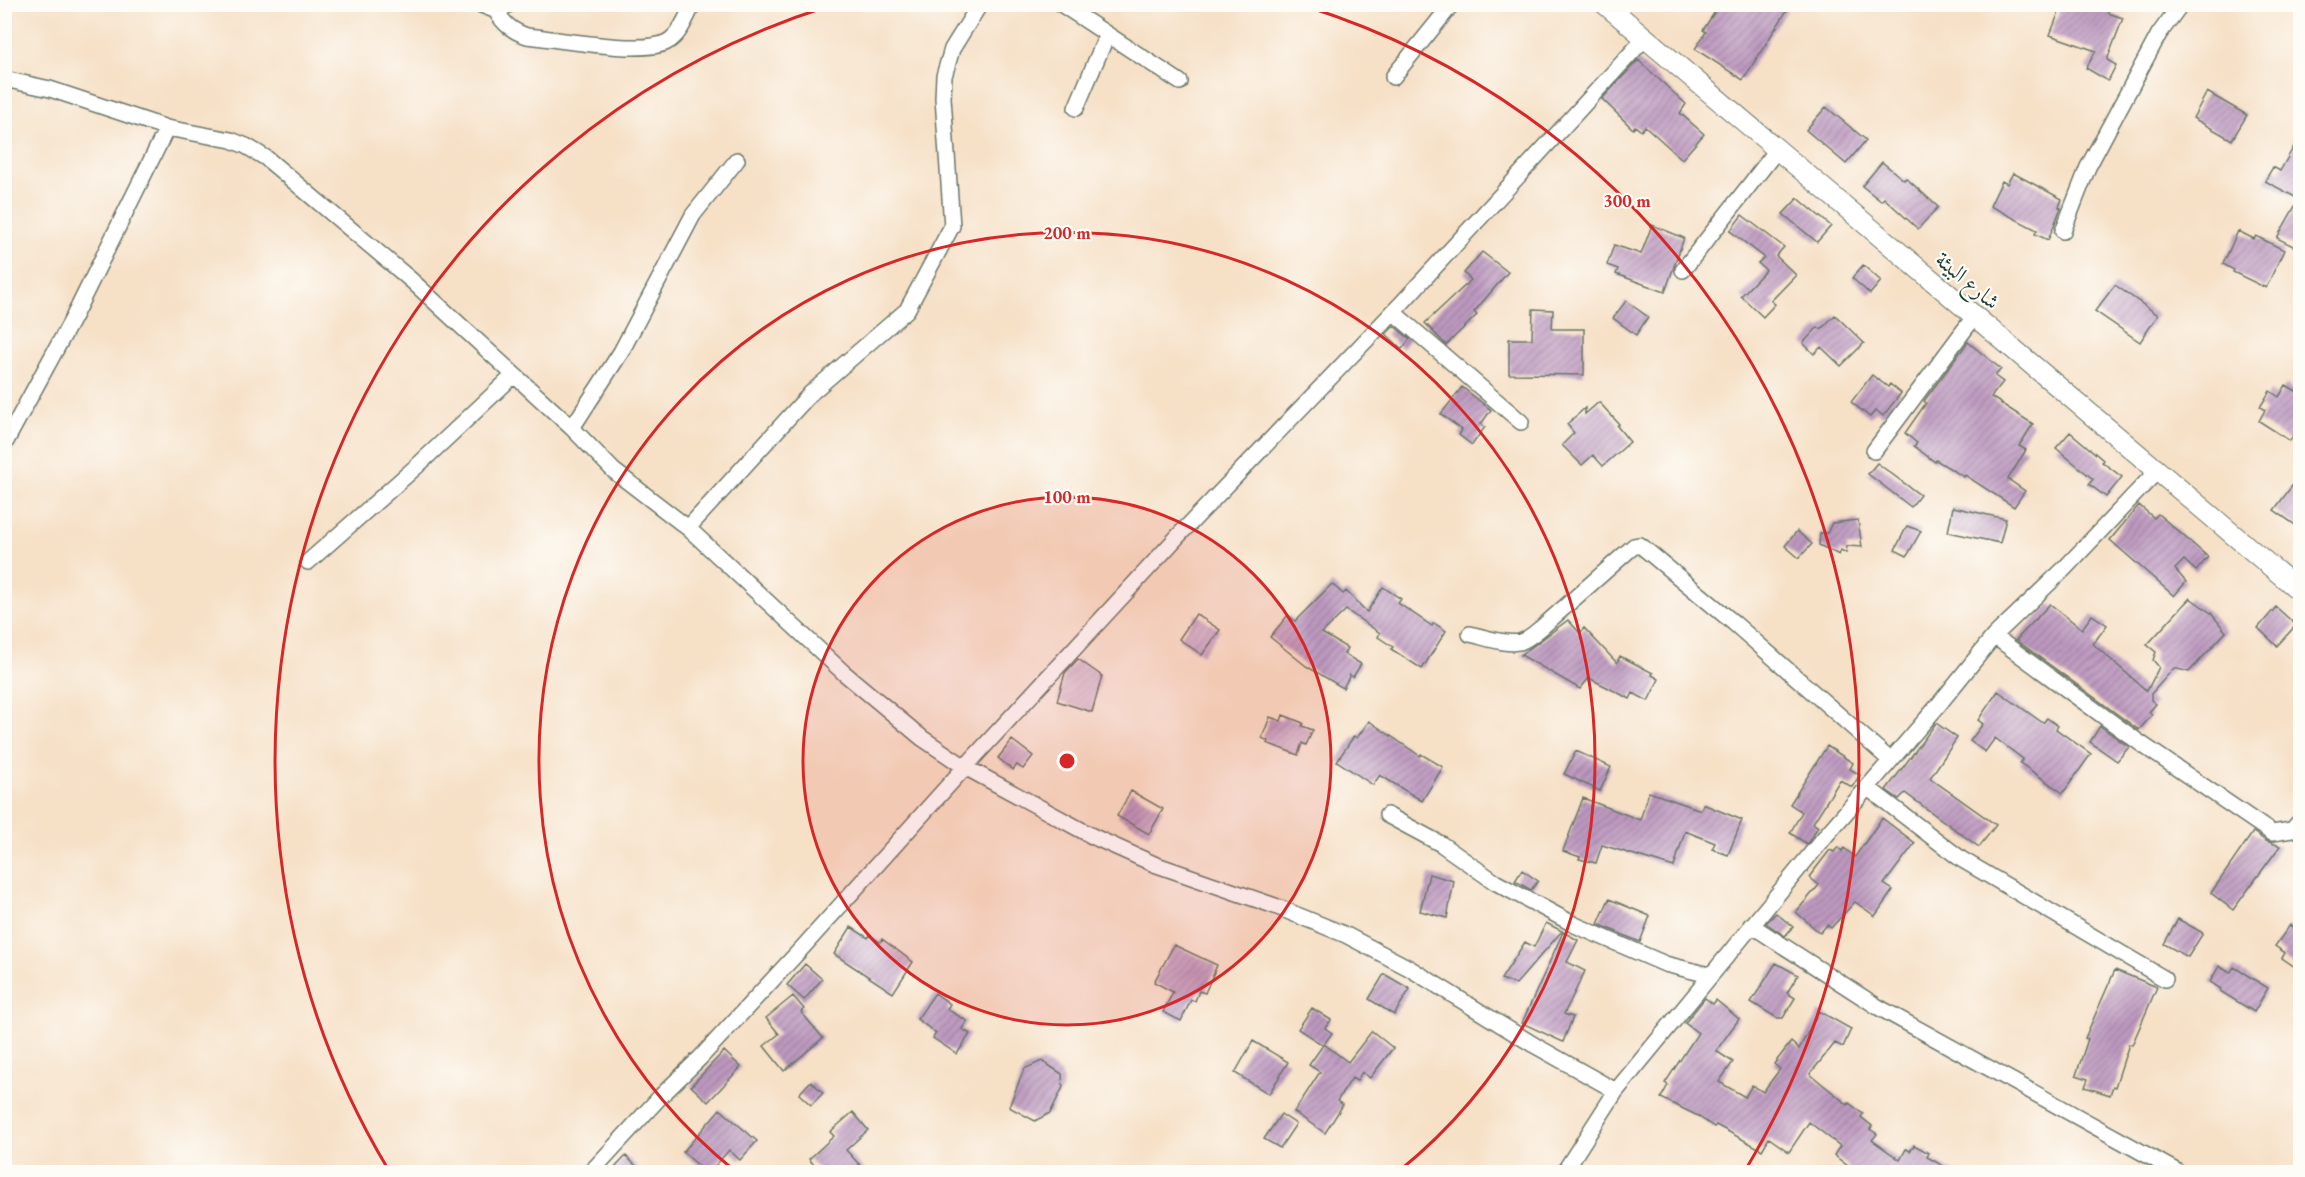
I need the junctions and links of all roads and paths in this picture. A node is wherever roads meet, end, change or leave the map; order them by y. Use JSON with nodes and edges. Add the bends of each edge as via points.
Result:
{"nodes":[{"id":1,"x":479,"y":4,"type":"edge"},
{"id":2,"x":693,"y":4,"type":"edge"},
{"id":3,"x":980,"y":4,"type":"edge"},
{"id":4,"x":1061,"y":4,"type":"edge"},
{"id":5,"x":1452,"y":4,"type":"edge"},
{"id":6,"x":1605,"y":4,"type":"edge"},
{"id":7,"x":2181,"y":4,"type":"edge"},
{"id":8,"x":503,"y":8,"type":"edge"},
{"id":9,"x":1107,"y":35,"type":"junction"},
{"id":10,"x":1645,"y":38,"type":"junction"},
{"id":11,"x":1393,"y":77,"type":"dead end"},
{"id":12,"x":4,"y":79,"type":"edge"},
{"id":13,"x":1180,"y":82,"type":"dead end"},
{"id":14,"x":1076,"y":108,"type":"dead end"},
{"id":15,"x":167,"y":128,"type":"junction"},
{"id":16,"x":1777,"y":150,"type":"junction"},
{"id":17,"x":737,"y":159,"type":"dead end"},
{"id":18,"x":2063,"y":231,"type":"dead end"},
{"id":19,"x":1683,"y":270,"type":"dead end"},
{"id":20,"x":1393,"y":312,"type":"junction"},
{"id":21,"x":1974,"y":317,"type":"junction"},
{"id":22,"x":514,"y":375,"type":"junction"},
{"id":23,"x":1521,"y":422,"type":"dead end"},
{"id":24,"x":572,"y":428,"type":"junction"},
{"id":25,"x":4,"y":445,"type":"edge"},
{"id":26,"x":1874,"y":451,"type":"dead end"},
{"id":27,"x":2157,"y":471,"type":"junction"},
{"id":28,"x":688,"y":528,"type":"junction"},
{"id":29,"x":308,"y":562,"type":"dead end"},
{"id":30,"x":2301,"y":591,"type":"edge"},
{"id":31,"x":1470,"y":634,"type":"dead end"},
{"id":32,"x":1994,"y":636,"type":"junction"},
{"id":33,"x":1890,"y":760,"type":"junction"},
{"id":34,"x":965,"y":767,"type":"junction"},
{"id":35,"x":1868,"y":788,"type":"junction"},
{"id":36,"x":1387,"y":815,"type":"dead end"},
{"id":37,"x":2301,"y":821,"type":"edge"},
{"id":38,"x":1751,"y":925,"type":"junction"},
{"id":39,"x":1709,"y":975,"type":"junction"},
{"id":40,"x":2166,"y":979,"type":"dead end"},
{"id":41,"x":1616,"y":1091,"type":"junction"},
{"id":42,"x":2176,"y":1171,"type":"edge"},
{"id":43,"x":591,"y":1173,"type":"edge"},
{"id":44,"x":1564,"y":1173,"type":"edge"}],
"edges":[{"from":1,"to":8,"type":"street"},
{"from":2,"to":8,"type":"street","via":[[672,39],[665,44],[635,47],[527,36],[514,32],[503,22]]},
{"from":3,"to":28,"type":"street","via":[[952,49],[944,76],[952,226],[907,310],[812,393]]},
{"from":4,"to":9,"type":"street"},
{"from":5,"to":11,"type":"street"},
{"from":6,"to":10,"type":"street","name":"شارع البيئة"},
{"from":7,"to":18,"type":"street","via":[[2159,34],[2088,168]]},
{"from":9,"to":13,"type":"street"},
{"from":9,"to":14,"type":"street"},
{"from":10,"to":16,"type":"street","name":"شارع البيئة"},
{"from":10,"to":20,"type":"street"},
{"from":12,"to":15,"type":"street","via":[[50,89]]},
{"from":15,"to":22,"type":"street","via":[[231,140],[266,158],[411,280]]},
{"from":15,"to":25,"type":"street"},
{"from":16,"to":19,"type":"street"},
{"from":16,"to":21,"type":"street","name":"شارع البيئة"},
{"from":17,"to":24,"type":"street","via":[[693,215],[621,352]]},
{"from":20,"to":23,"type":"street"},
{"from":20,"to":34,"type":"street","via":[[1180,534]]},
{"from":21,"to":26,"type":"street"},
{"from":21,"to":27,"type":"street","name":"شارع البيئة"},
{"from":22,"to":24,"type":"street"},
{"from":22,"to":29,"type":"street"},
{"from":24,"to":28,"type":"street","via":[[614,471]]},
{"from":27,"to":30,"type":"street","name":"شارع البيئة"},
{"from":27,"to":32,"type":"street"},
{"from":28,"to":34,"type":"street","via":[[874,699]]},
{"from":31,"to":33,"type":"street","via":[[1510,642],[1527,638],[1640,545]]},
{"from":32,"to":33,"type":"street"},
{"from":32,"to":37,"type":"street","via":[[2272,833],[2292,830]]},
{"from":33,"to":35,"type":"street"},
{"from":34,"to":41,"type":"street","via":[[1094,837],[1154,864],[1346,935]]},
{"from":34,"to":43,"type":"street"},
{"from":35,"to":38,"type":"street"},
{"from":35,"to":40,"type":"street","via":[[1961,859]]},
{"from":36,"to":39,"type":"street","via":[[1441,844],[1494,882],[1575,925],[1665,964]]},
{"from":38,"to":39,"type":"street"},
{"from":38,"to":42,"type":"street","via":[[1878,1007]]},
{"from":39,"to":41,"type":"street"},
{"from":41,"to":44,"type":"street"}]}
